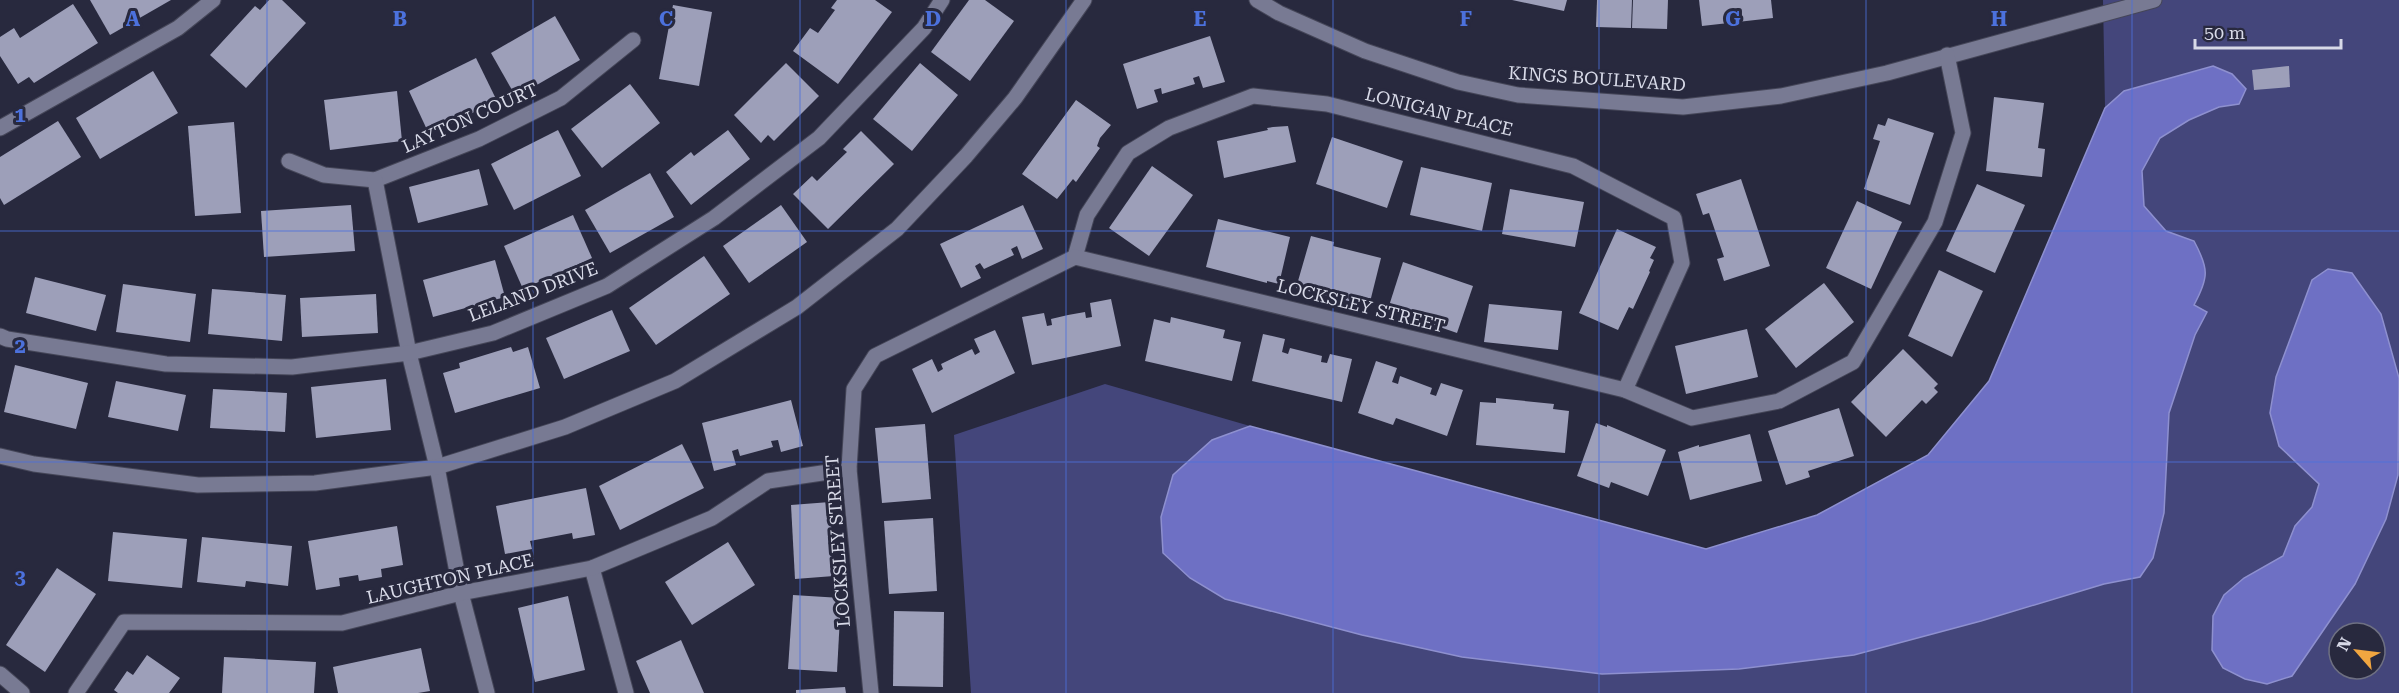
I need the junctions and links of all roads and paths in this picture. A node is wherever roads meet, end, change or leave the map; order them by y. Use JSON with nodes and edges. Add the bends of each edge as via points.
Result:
{"nodes":[{"id":1,"x":213,"y":0,"type":"edge"},
{"id":2,"x":942,"y":0,"type":"edge"},
{"id":3,"x":1084,"y":0,"type":"edge"},
{"id":4,"x":1257,"y":0,"type":"edge"},
{"id":5,"x":2154,"y":0,"type":"edge"},
{"id":6,"x":633,"y":40,"type":"dead end"},
{"id":7,"x":1947,"y":55,"type":"junction"},
{"id":8,"x":0,"y":128,"type":"edge"},
{"id":9,"x":290,"y":162,"type":"dead end"},
{"id":10,"x":375,"y":180,"type":"junction"},
{"id":11,"x":1075,"y":257,"type":"junction"},
{"id":12,"x":0,"y":336,"type":"edge"},
{"id":13,"x":410,"y":353,"type":"junction"},
{"id":14,"x":1625,"y":390,"type":"junction"},
{"id":15,"x":0,"y":456,"type":"edge"},
{"id":16,"x":437,"y":467,"type":"junction"},
{"id":17,"x":849,"y":469,"type":"junction"},
{"id":18,"x":592,"y":568,"type":"junction"},
{"id":19,"x":461,"y":593,"type":"junction"},
{"id":20,"x":0,"y":674,"type":"edge"},
{"id":21,"x":22,"y":693,"type":"edge"},
{"id":22,"x":76,"y":693,"type":"edge"},
{"id":23,"x":487,"y":693,"type":"edge"},
{"id":24,"x":626,"y":693,"type":"edge"},
{"id":25,"x":871,"y":693,"type":"edge"}],
"edges":[{"from":1,"to":8,"type":"street","via":[[178,28]]},
{"from":2,"to":13,"type":"street","name":"LELAND DRIVE","via":[[924,28],[819,138],[714,218],[607,286],[493,333]]},
{"from":3,"to":16,"type":"street","via":[[1015,98],[966,156],[897,229],[797,307],[675,381],[566,427]]},
{"from":4,"to":7,"type":"street","name":"KINGS BOULEVARD","via":[[1279,14],[1365,51],[1458,82],[1518,95],[1596,102],[1683,107],[1781,96],[1887,73]]},
{"from":5,"to":7,"type":"street","name":"KINGS BOULEVARD"},
{"from":6,"to":10,"type":"street","name":"LAYTON COURT","via":[[561,98],[479,139]]},
{"from":7,"to":14,"type":"street","name":"LOCKSLEY STREET","via":[[1963,133],[1935,222],[1853,363],[1779,401],[1692,418]]},
{"from":9,"to":10,"type":"street","name":"LAYTON COURT","via":[[324,175]]},
{"from":10,"to":13,"type":"street"},
{"from":11,"to":14,"type":"street","name":"LOCKSLEY STREET"},
{"from":11,"to":14,"type":"street","name":"LONIGAN PLACE","via":[[1087,215],[1128,153],[1169,128],[1253,96],[1327,104],[1573,166],[1674,218],[1682,263]]},
{"from":11,"to":17,"type":"street","name":"LOCKSLEY STREET","via":[[875,356],[854,388]]},
{"from":12,"to":13,"type":"street","name":"LELAND DRIVE","via":[[166,364],[292,367]]},
{"from":13,"to":16,"type":"street"},
{"from":15,"to":16,"type":"street","via":[[198,485],[315,483]]},
{"from":16,"to":19,"type":"street"},
{"from":17,"to":18,"type":"street","name":"LAUGHTON PLACE","via":[[768,481],[712,518]]},
{"from":17,"to":25,"type":"street","name":"LOCKSLEY STREET"},
{"from":18,"to":19,"type":"street","name":"LAUGHTON PLACE"},
{"from":18,"to":24,"type":"street"},
{"from":19,"to":22,"type":"street","name":"LAUGHTON PLACE","via":[[342,623],[124,622]]},
{"from":19,"to":23,"type":"street"},
{"from":20,"to":21,"type":"street"}]}
